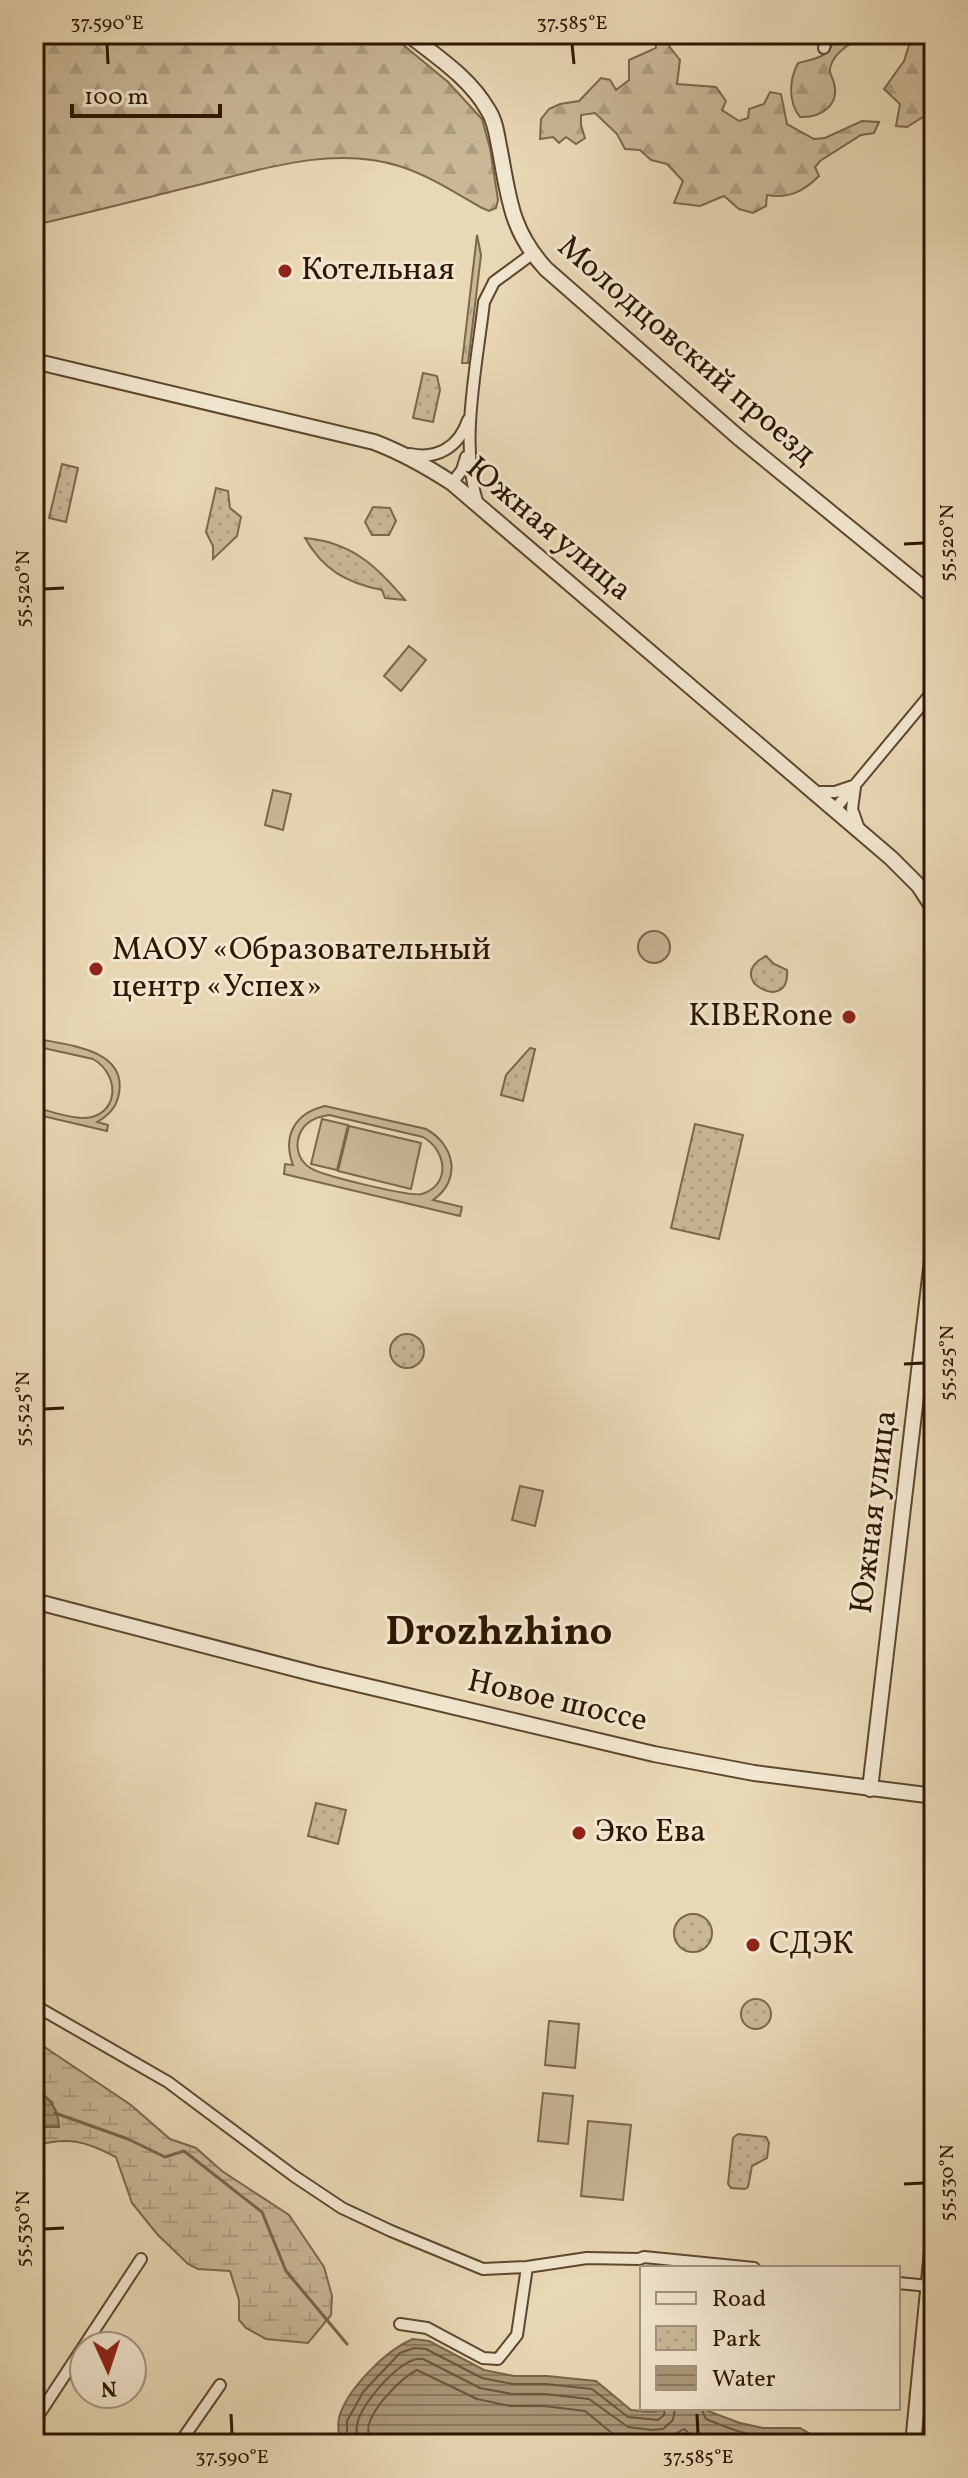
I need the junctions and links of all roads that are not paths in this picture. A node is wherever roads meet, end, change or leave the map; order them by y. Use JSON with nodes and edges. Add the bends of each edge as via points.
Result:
{"nodes":[{"id":1,"x":408,"y":34,"type":"edge"},
{"id":2,"x":828,"y":34,"type":"edge"},
{"id":3,"x":824,"y":48,"type":"dead end"},
{"id":4,"x":532,"y":254,"type":"junction"},
{"id":5,"x":34,"y":361,"type":"edge"},
{"id":6,"x":472,"y":407,"type":"junction"},
{"id":7,"x":469,"y":447,"type":"junction"},
{"id":8,"x":403,"y":453,"type":"junction"},
{"id":9,"x":452,"y":483,"type":"junction"},
{"id":10,"x":479,"y":507,"type":"junction"},
{"id":11,"x":934,"y":597,"type":"edge"},
{"id":12,"x":934,"y":690,"type":"edge"},
{"id":13,"x":855,"y":785,"type":"junction"},
{"id":14,"x":814,"y":792,"type":"junction"},
{"id":15,"x":835,"y":809,"type":"junction"},
{"id":16,"x":859,"y":831,"type":"junction"},
{"id":17,"x":934,"y":909,"type":"edge"},
{"id":18,"x":934,"y":1243,"type":"edge"},
{"id":19,"x":34,"y":1601,"type":"edge"},
{"id":20,"x":870,"y":1789,"type":"junction"},
{"id":21,"x":934,"y":1796,"type":"edge"},
{"id":22,"x":34,"y":2005,"type":"edge"},
{"id":23,"x":934,"y":2230,"type":"edge"},
{"id":24,"x":141,"y":2259,"type":"dead end"},
{"id":25,"x":734,"y":2266,"type":"edge"},
{"id":26,"x":527,"y":2267,"type":"junction"},
{"id":27,"x":900,"y":2283,"type":"edge"},
{"id":28,"x":929,"y":2286,"type":"junction"},
{"id":29,"x":400,"y":2324,"type":"dead end"},
{"id":30,"x":220,"y":2385,"type":"dead end"},
{"id":31,"x":34,"y":2422,"type":"edge"},
{"id":32,"x":179,"y":2444,"type":"edge"},
{"id":33,"x":913,"y":2444,"type":"edge"}],
"edges":[{"from":1,"to":4,"type":"street","name":"Молодцовский проезд","via":[[460,76],[490,111],[510,209]]},
{"from":2,"to":3,"type":"street"},
{"from":4,"to":6,"type":"street","via":[[494,282],[484,302]]},
{"from":4,"to":11,"type":"street","name":"Молодцовский проезд","via":[[738,437]]},
{"from":5,"to":8,"type":"street","name":"Южная улица"},
{"from":6,"to":7,"type":"street"},
{"from":6,"to":8,"type":"street","via":[[460,438],[446,450],[421,456]]},
{"from":7,"to":9,"type":"street"},
{"from":7,"to":10,"type":"street"},
{"from":8,"to":9,"type":"street","name":"Южная улица"},
{"from":9,"to":10,"type":"street","name":"Южная улица"},
{"from":10,"to":14,"type":"street","name":"Южная улица"},
{"from":12,"to":13,"type":"street"},
{"from":13,"to":14,"type":"street"},
{"from":13,"to":15,"type":"street"},
{"from":13,"to":16,"type":"street","via":[[852,809]]},
{"from":14,"to":15,"type":"street","name":"Южная улица"},
{"from":15,"to":16,"type":"street","name":"Южная улица"},
{"from":16,"to":17,"type":"street","name":"Южная улица","via":[[912,878]]},
{"from":18,"to":20,"type":"street","name":"Южная улица"},
{"from":19,"to":20,"type":"street","name":"Новое шоссе","via":[[654,1754]]},
{"from":20,"to":21,"type":"street","name":"Новое шоссе"},
{"from":22,"to":26,"type":"street","via":[[168,2082],[342,2208],[483,2269]]},
{"from":23,"to":28,"type":"street"},
{"from":24,"to":31,"type":"street"},
{"from":25,"to":26,"type":"street","via":[[644,2257]]},
{"from":26,"to":29,"type":"street","via":[[517,2335],[498,2359],[483,2358],[427,2328]]},
{"from":27,"to":28,"type":"street"},
{"from":28,"to":33,"type":"street"},
{"from":30,"to":32,"type":"street"}]}
